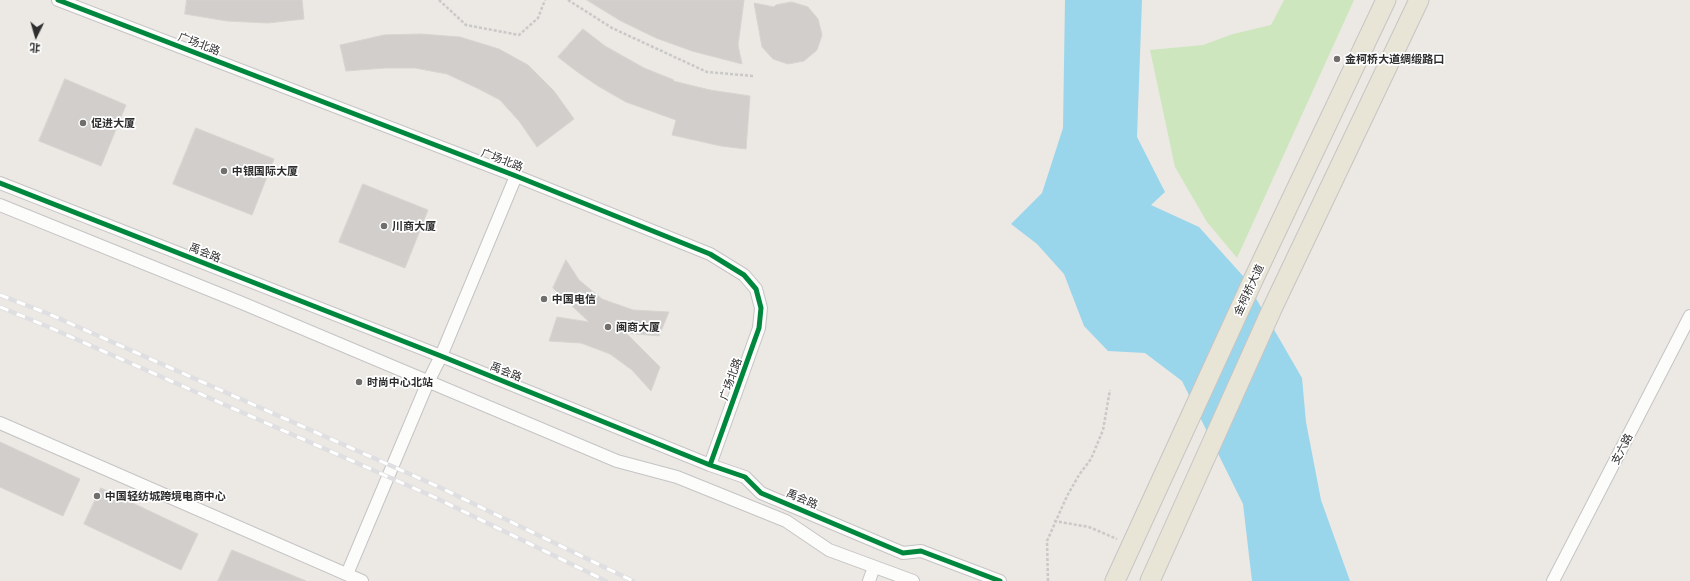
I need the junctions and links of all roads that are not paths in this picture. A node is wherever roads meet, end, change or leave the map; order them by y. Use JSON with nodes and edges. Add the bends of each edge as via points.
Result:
{"nodes":[{"id":1,"x":58,"y":0,"type":"edge"},
{"id":2,"x":1386,"y":0,"type":"edge"},
{"id":3,"x":1419,"y":0,"type":"edge"},
{"id":4,"x":516,"y":176,"type":"junction"},
{"id":5,"x":0,"y":183,"type":"edge"},
{"id":6,"x":0,"y":205,"type":"edge"},
{"id":7,"x":1690,"y":316,"type":"edge"},
{"id":8,"x":441,"y":356,"type":"junction"},
{"id":9,"x":428,"y":382,"type":"junction"},
{"id":10,"x":0,"y":423,"type":"edge"},
{"id":11,"x":710,"y":466,"type":"junction"},
{"id":12,"x":874,"y":567,"type":"junction"},
{"id":13,"x":347,"y":574,"type":"junction"},
{"id":14,"x":888,"y":577,"type":"edge"},
{"id":15,"x":362,"y":581,"type":"edge"},
{"id":16,"x":869,"y":581,"type":"edge"},
{"id":17,"x":913,"y":581,"type":"edge"},
{"id":18,"x":1000,"y":581,"type":"edge"},
{"id":19,"x":1115,"y":581,"type":"edge"},
{"id":20,"x":1150,"y":581,"type":"edge"},
{"id":21,"x":1553,"y":581,"type":"edge"}],
"edges":[{"from":1,"to":4,"type":"street","name":"广场北路"},
{"from":2,"to":19,"type":"main road","name":"金柯桥大道","via":[[1254,278]]},
{"from":3,"to":20,"type":"main road","via":[[1272,309]]},
{"from":4,"to":8,"type":"street"},
{"from":4,"to":11,"type":"street","name":"广场北路","via":[[710,254],[744,275],[756,289],[761,308],[760,328]]},
{"from":5,"to":8,"type":"street","name":"禹会路"},
{"from":6,"to":9,"type":"street"},
{"from":7,"to":21,"type":"street","name":"支六路"},
{"from":8,"to":9,"type":"street"},
{"from":8,"to":11,"type":"street","name":"禹会路"},
{"from":9,"to":12,"type":"street","via":[[617,461],[677,477],[786,521],[829,550]]},
{"from":9,"to":13,"type":"street"},
{"from":10,"to":13,"type":"street"},
{"from":11,"to":18,"type":"street","name":"禹会路","via":[[745,477],[761,493],[903,553],[921,551]]},
{"from":12,"to":14,"type":"street"},
{"from":12,"to":16,"type":"street"},
{"from":13,"to":15,"type":"street"},
{"from":14,"to":17,"type":"street"}]}
